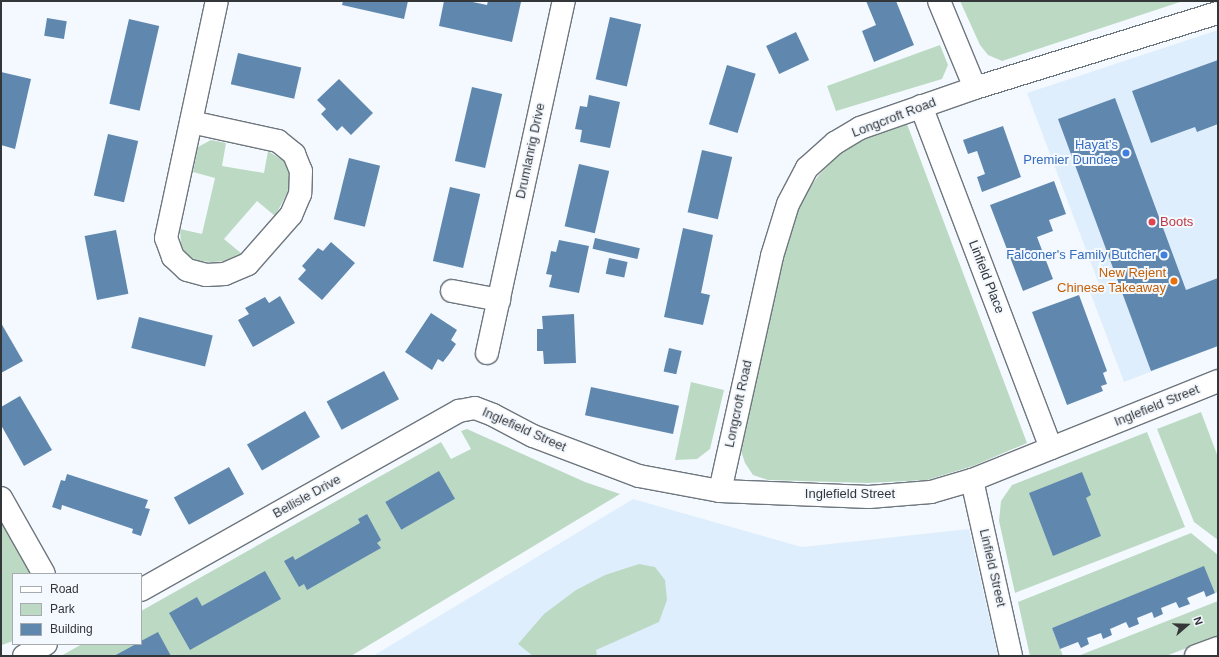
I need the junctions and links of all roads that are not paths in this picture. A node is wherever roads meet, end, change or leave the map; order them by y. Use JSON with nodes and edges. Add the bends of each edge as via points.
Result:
{"nodes":[{"id":1,"x":217,"y":1,"type":"edge"},
{"id":2,"x":564,"y":1,"type":"edge"},
{"id":3,"x":939,"y":1,"type":"edge"},
{"id":4,"x":1218,"y":13,"type":"edge"},
{"id":5,"x":976,"y":88,"type":"junction"},
{"id":6,"x":921,"y":106,"type":"junction"},
{"id":7,"x":191,"y":122,"type":"junction"},
{"id":8,"x":452,"y":291,"type":"dead end"},
{"id":9,"x":499,"y":300,"type":"junction"},
{"id":10,"x":488,"y":353,"type":"dead end"},
{"id":11,"x":1218,"y":381,"type":"edge"},
{"id":12,"x":475,"y":408,"type":"joint"},
{"id":13,"x":1052,"y":448,"type":"junction"},
{"id":14,"x":972,"y":480,"type":"junction"},
{"id":15,"x":720,"y":491,"type":"junction"},
{"id":16,"x":1,"y":498,"type":"edge"},
{"id":17,"x":43,"y":573,"type":"edge"},
{"id":18,"x":142,"y":589,"type":"edge"},
{"id":19,"x":44,"y":645,"type":"edge"},
{"id":20,"x":1218,"y":648,"type":"edge"},
{"id":21,"x":24,"y":656,"type":"edge"},
{"id":22,"x":1011,"y":656,"type":"edge"},
{"id":23,"x":1196,"y":656,"type":"edge"}],
"edges":[{"from":1,"to":7,"type":"street"},
{"from":2,"to":9,"type":"street","name":"Drumlanrig Drive"},
{"from":3,"to":5,"type":"street"},
{"from":4,"to":5,"type":"street","name":"Longcroft Road"},
{"from":5,"to":6,"type":"street","name":"Longcroft Road"},
{"from":6,"to":13,"type":"street","name":"Linfield Place"},
{"from":6,"to":15,"type":"street","name":"Longcroft Road","via":[[860,128],[835,143],[807,168],[788,204],[772,256]]},
{"from":7,"to":7,"type":"street","via":[[278,141],[294,154],[301,171],[300,194],[291,215],[248,264],[225,274],[187,270],[173,258],[166,238]]},
{"from":8,"to":9,"type":"street"},
{"from":9,"to":10,"type":"street","name":"Drumlanrig Drive"},
{"from":11,"to":13,"type":"street","name":"Inglefield Street"},
{"from":12,"to":15,"type":"street","name":"Inglefield Street","via":[[533,436],[639,476]]},
{"from":12,"to":18,"type":"street","name":"Bellisle Drive","via":[[458,411]]},
{"from":13,"to":14,"type":"street","name":"Inglefield Street"},
{"from":14,"to":15,"type":"street","name":"Inglefield Street","via":[[931,492],[869,497]]},
{"from":14,"to":22,"type":"street","name":"Linfield Street"},
{"from":16,"to":17,"type":"street"},
{"from":19,"to":21,"type":"street"},
{"from":20,"to":23,"type":"street"}]}
